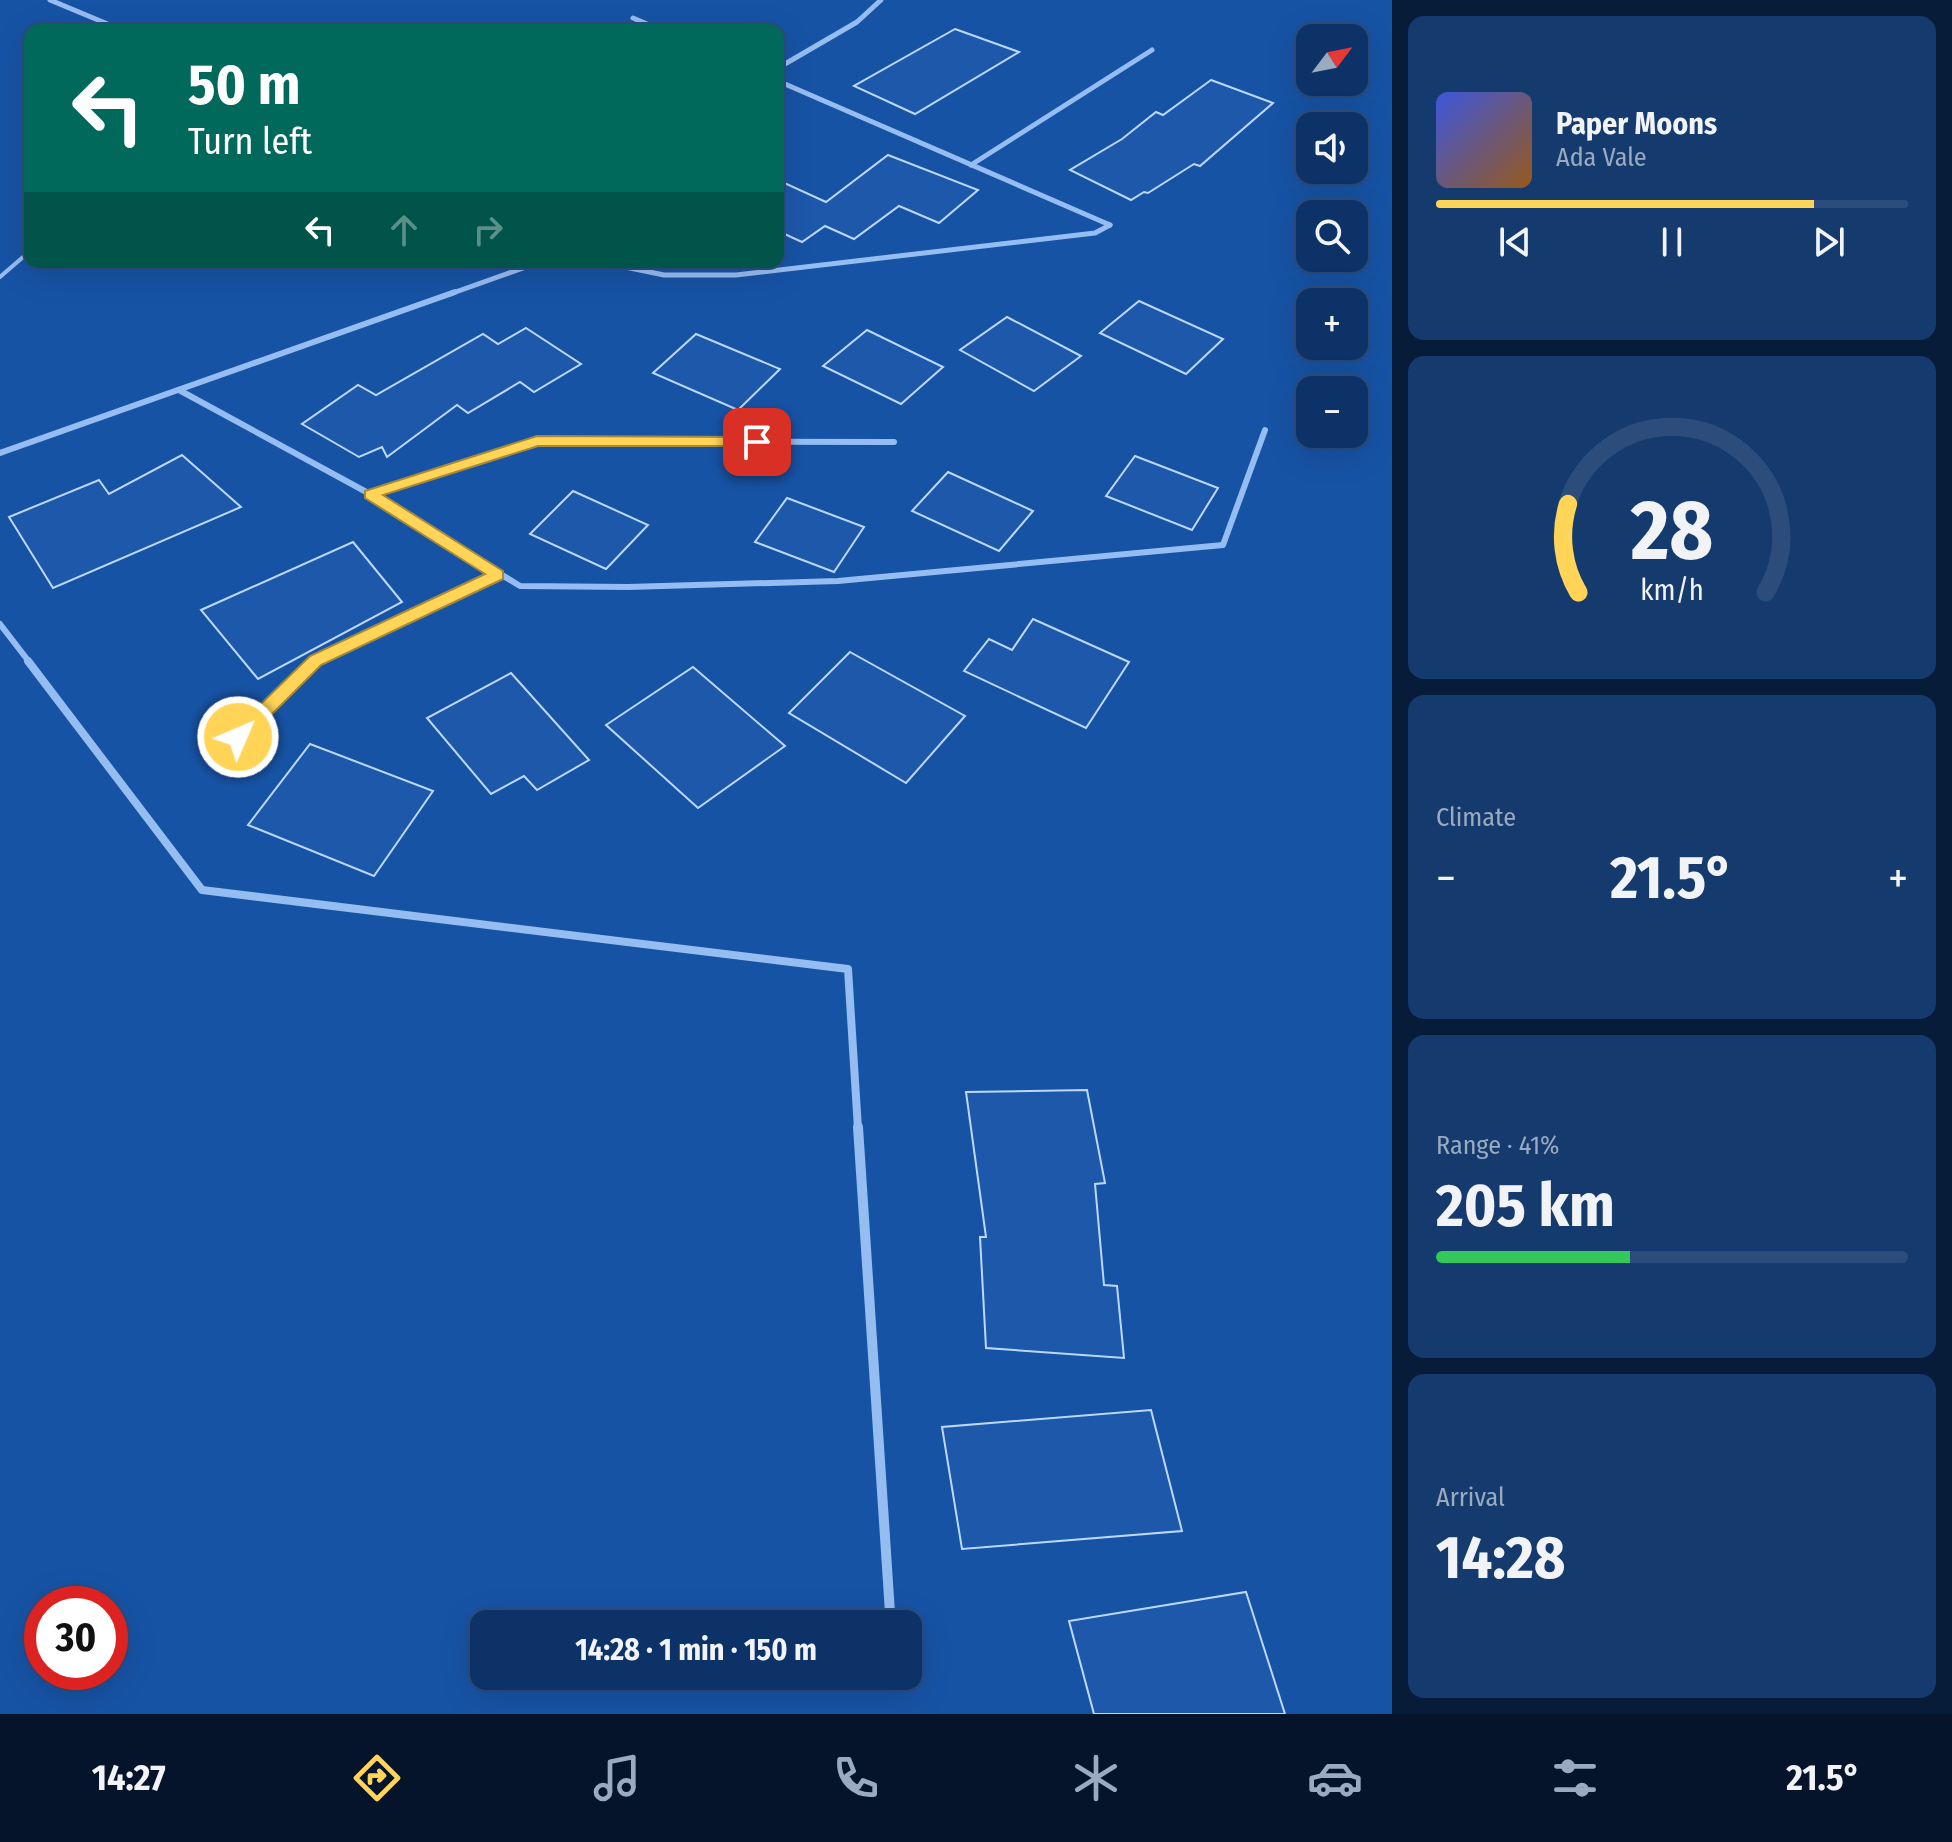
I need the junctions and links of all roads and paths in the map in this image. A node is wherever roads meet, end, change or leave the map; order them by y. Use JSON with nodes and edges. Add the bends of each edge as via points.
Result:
{"nodes":[{"id":1,"x":50,"y":0,"type":"edge"},
{"id":2,"x":881,"y":0,"type":"edge"},
{"id":3,"x":633,"y":18,"type":"dead end"},
{"id":4,"x":108,"y":24,"type":"edge"},
{"id":5,"x":647,"y":24,"type":"edge"},
{"id":6,"x":1152,"y":50,"type":"dead end"},
{"id":7,"x":784,"y":65,"type":"edge"},
{"id":8,"x":784,"y":84,"type":"edge"},
{"id":9,"x":971,"y":165,"type":"junction"},
{"id":10,"x":24,"y":256,"type":"edge"},
{"id":11,"x":523,"y":268,"type":"edge"},
{"id":12,"x":616,"y":268,"type":"edge"},
{"id":13,"x":0,"y":277,"type":"edge"},
{"id":14,"x":179,"y":390,"type":"junction"},
{"id":15,"x":1265,"y":430,"type":"dead end"},
{"id":16,"x":894,"y":442,"type":"dead end"},
{"id":17,"x":0,"y":453,"type":"edge"},
{"id":18,"x":370,"y":494,"type":"junction"},
{"id":19,"x":498,"y":575,"type":"junction"},
{"id":20,"x":0,"y":624,"type":"edge"},
{"id":21,"x":238,"y":737,"type":"dead end"},
{"id":22,"x":890,"y":1610,"type":"edge"}],
"edges":[{"from":1,"to":4,"type":"street"},
{"from":2,"to":7,"type":"street","via":[[857,22]]},
{"from":3,"to":5,"type":"street"},
{"from":6,"to":9,"type":"street"},
{"from":8,"to":9,"type":"street"},
{"from":9,"to":12,"type":"street","via":[[1110,225],[1095,233],[790,270],[683,276]]},
{"from":10,"to":13,"type":"lane"},
{"from":11,"to":14,"type":"street"},
{"from":14,"to":17,"type":"street"},
{"from":14,"to":18,"type":"street"},
{"from":15,"to":19,"type":"street","via":[[1223,545],[838,581],[520,586]]},
{"from":16,"to":18,"type":"street","via":[[537,441]]},
{"from":18,"to":19,"type":"street"},
{"from":19,"to":21,"type":"street","via":[[315,660]]},
{"from":20,"to":22,"type":"street","via":[[202,890],[848,969]]}]}
